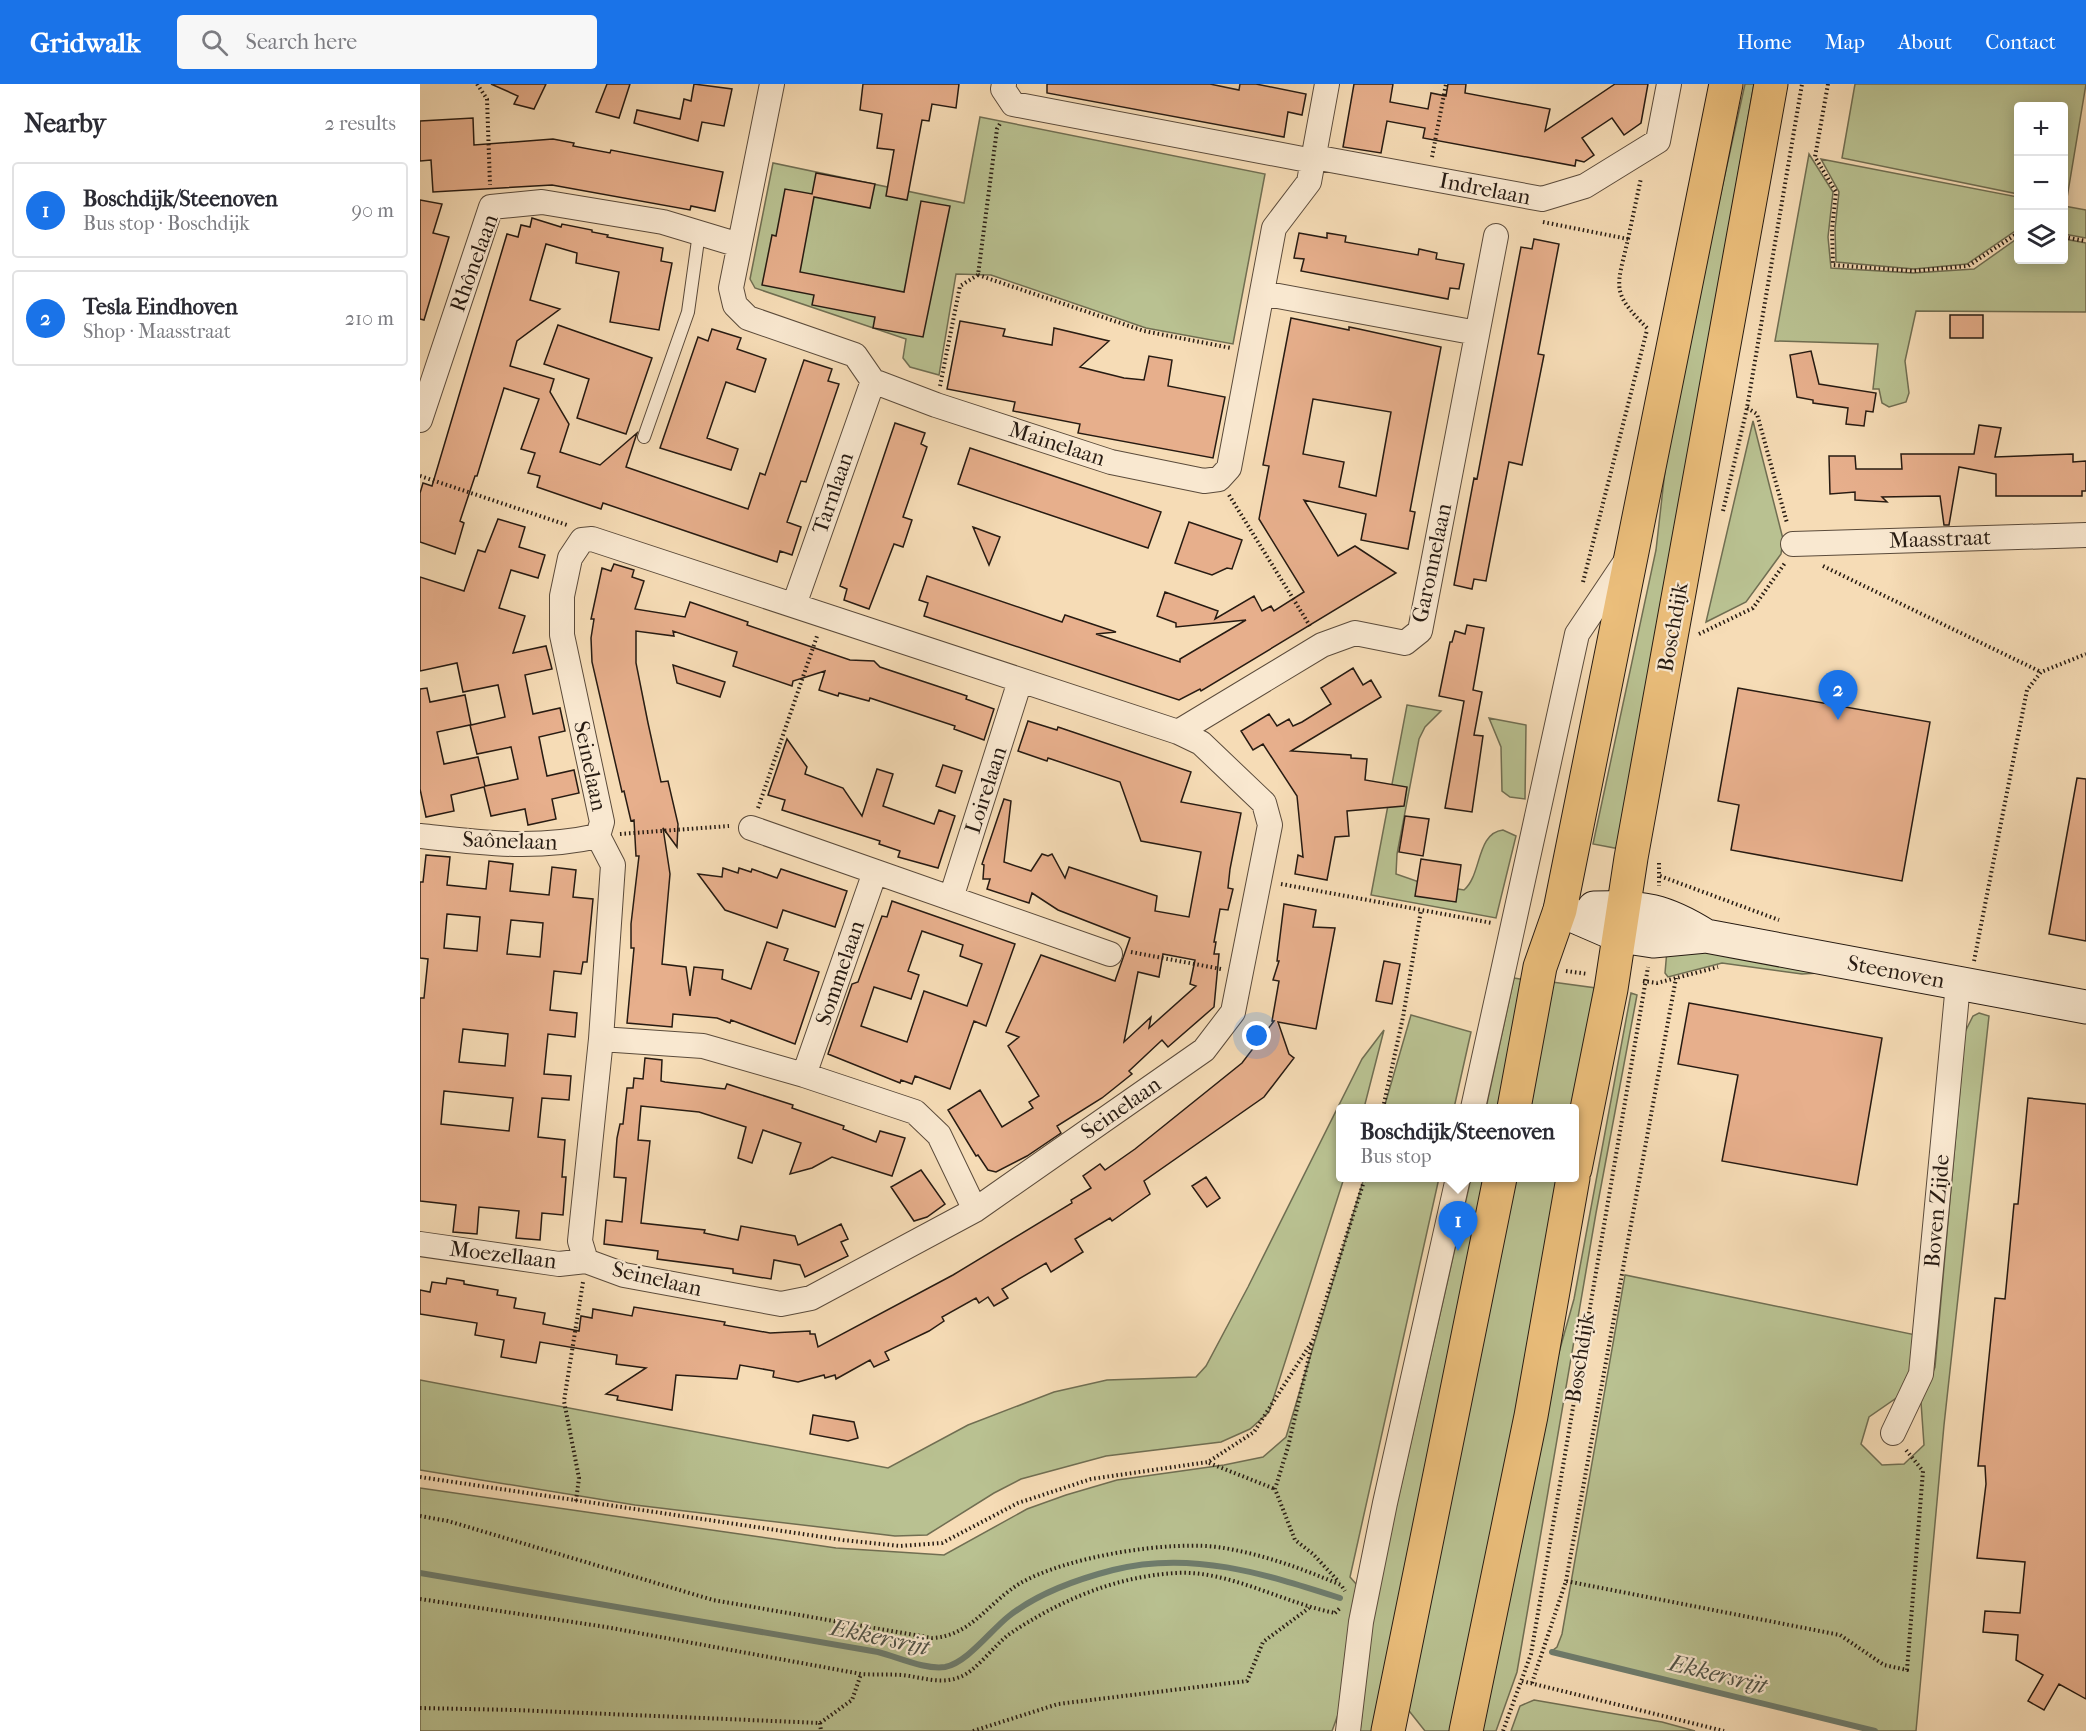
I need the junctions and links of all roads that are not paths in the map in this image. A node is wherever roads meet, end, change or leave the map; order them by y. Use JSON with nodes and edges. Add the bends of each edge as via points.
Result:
{"nodes":[{"id":1,"x":772,"y":84,"type":"edge"},
{"id":2,"x":1327,"y":84,"type":"edge"},
{"id":3,"x":1669,"y":84,"type":"edge"},
{"id":4,"x":1726,"y":84,"type":"edge"},
{"id":5,"x":1772,"y":84,"type":"edge"},
{"id":6,"x":1008,"y":94,"type":"edge"},
{"id":7,"x":1314,"y":159,"type":"junction"},
{"id":8,"x":699,"y":233,"type":"junction"},
{"id":9,"x":1496,"y":236,"type":"dead end"},
{"id":10,"x":739,"y":245,"type":"junction"},
{"id":11,"x":1262,"y":294,"type":"junction"},
{"id":12,"x":1477,"y":333,"type":"junction"},
{"id":13,"x":873,"y":381,"type":"junction"},
{"id":14,"x":420,"y":420,"type":"edge"},
{"id":15,"x":644,"y":437,"type":"dead end"},
{"id":16,"x":2086,"y":535,"type":"edge"},
{"id":17,"x":1793,"y":547,"type":"road end"},
{"id":18,"x":1634,"y":549,"type":"junction"},
{"id":19,"x":794,"y":605,"type":"junction"},
{"id":20,"x":1020,"y":681,"type":"junction"},
{"id":21,"x":1178,"y":732,"type":"junction"},
{"id":22,"x":751,"y":828,"type":"road end"},
{"id":23,"x":420,"y":836,"type":"edge"},
{"id":24,"x":598,"y":836,"type":"junction"},
{"id":25,"x":875,"y":872,"type":"junction"},
{"id":26,"x":951,"y":898,"type":"junction"},
{"id":27,"x":1560,"y":910,"type":"junction"},
{"id":28,"x":1622,"y":922,"type":"junction"},
{"id":29,"x":1110,"y":954,"type":"road end"},
{"id":30,"x":1964,"y":985,"type":"junction"},
{"id":31,"x":2086,"y":1007,"type":"edge"},
{"id":32,"x":601,"y":1040,"type":"junction"},
{"id":33,"x":804,"y":1075,"type":"junction"},
{"id":34,"x":1474,"y":1104,"type":"edge"},
{"id":35,"x":1515,"y":1104,"type":"edge"},
{"id":36,"x":1579,"y":1155,"type":"edge"},
{"id":37,"x":1457,"y":1182,"type":"edge"},
{"id":38,"x":1499,"y":1182,"type":"edge"},
{"id":39,"x":1572,"y":1182,"type":"edge"},
{"id":40,"x":975,"y":1210,"type":"junction"},
{"id":41,"x":420,"y":1245,"type":"edge"},
{"id":42,"x":586,"y":1261,"type":"junction"},
{"id":43,"x":1893,"y":1433,"type":"road end"},
{"id":44,"x":1348,"y":1731,"type":"edge"},
{"id":45,"x":1389,"y":1731,"type":"edge"},
{"id":46,"x":1466,"y":1731,"type":"edge"}],
"edges":[{"from":1,"to":10,"type":"street"},
{"from":2,"to":7,"type":"street"},
{"from":3,"to":7,"type":"street","name":"Indrelaan","via":[[1658,141],[1586,186],[1542,199]]},
{"from":4,"to":18,"type":"main road"},
{"from":5,"to":28,"type":"main road","name":"Boschdijk"},
{"from":6,"to":7,"type":"street","name":"Indrelaan"},
{"from":7,"to":11,"type":"street","via":[[1310,182],[1274,228]]},
{"from":8,"to":10,"type":"street","name":"Rhônelaan"},
{"from":8,"to":14,"type":"street","name":"Rhônelaan","via":[[663,222],[542,202],[491,207]]},
{"from":8,"to":15,"type":"lane","via":[[688,312]]},
{"from":9,"to":12,"type":"street","name":"Garonnelaan"},
{"from":10,"to":13,"type":"street","via":[[731,288],[735,305],[748,318],[855,355]]},
{"from":11,"to":12,"type":"street"},
{"from":11,"to":13,"type":"street","name":"Mainelaan","via":[[1228,468],[1219,479],[1204,482],[1111,462]]},
{"from":12,"to":21,"type":"street","name":"Garonnelaan","via":[[1420,631],[1405,644],[1355,633],[1322,645]]},
{"from":13,"to":19,"type":"street","name":"Tarnlaan"},
{"from":16,"to":17,"type":"street","name":"Maasstraat"},
{"from":18,"to":27,"type":"main road"},
{"from":18,"to":34,"type":"street","via":[[1577,634]]},
{"from":19,"to":20,"type":"street","name":"Seinelaan"},
{"from":19,"to":24,"type":"street","name":"Seinelaan","via":[[592,539],[582,540],[570,558],[562,596],[562,634],[602,822]]},
{"from":20,"to":21,"type":"street","name":"Seinelaan"},
{"from":20,"to":26,"type":"street","name":"Loirelaan"},
{"from":21,"to":40,"type":"street","name":"Seinelaan","via":[[1201,743],[1264,803],[1270,825],[1233,1012],[1204,1050]]},
{"from":22,"to":25,"type":"street"},
{"from":23,"to":24,"type":"street","name":"Saônelaan","via":[[516,846],[563,844]]},
{"from":24,"to":32,"type":"street","name":"Seinelaan","via":[[613,865]]},
{"from":25,"to":26,"type":"street"},
{"from":25,"to":33,"type":"street","name":"Sommelaan"},
{"from":26,"to":29,"type":"street"},
{"from":27,"to":28,"type":"street","name":"Steenoven"},
{"from":27,"to":35,"type":"main road","via":[[1540,968]]},
{"from":28,"to":30,"type":"street","name":"Steenoven","via":[[1653,941],[1706,936]]},
{"from":28,"to":36,"type":"main road","name":"Boschdijk","via":[[1629,979]]},
{"from":30,"to":31,"type":"street","name":"Steenoven"},
{"from":30,"to":43,"type":"street","name":"Boven Zijde","via":[[1921,1374]]},
{"from":32,"to":33,"type":"street","via":[[703,1046]]},
{"from":32,"to":42,"type":"street","name":"Seinelaan","via":[[580,1241]]},
{"from":33,"to":40,"type":"street","via":[[915,1112],[939,1135]]},
{"from":37,"to":44,"type":"street","via":[[1384,1503],[1361,1622]]},
{"from":38,"to":45,"type":"main road"},
{"from":39,"to":46,"type":"main road","name":"Boschdijk","via":[[1531,1416]]},
{"from":40,"to":42,"type":"street","name":"Seinelaan","via":[[811,1298],[781,1304],[624,1275]]},
{"from":41,"to":42,"type":"street","name":"Moezellaan","via":[[559,1264]]}]}
